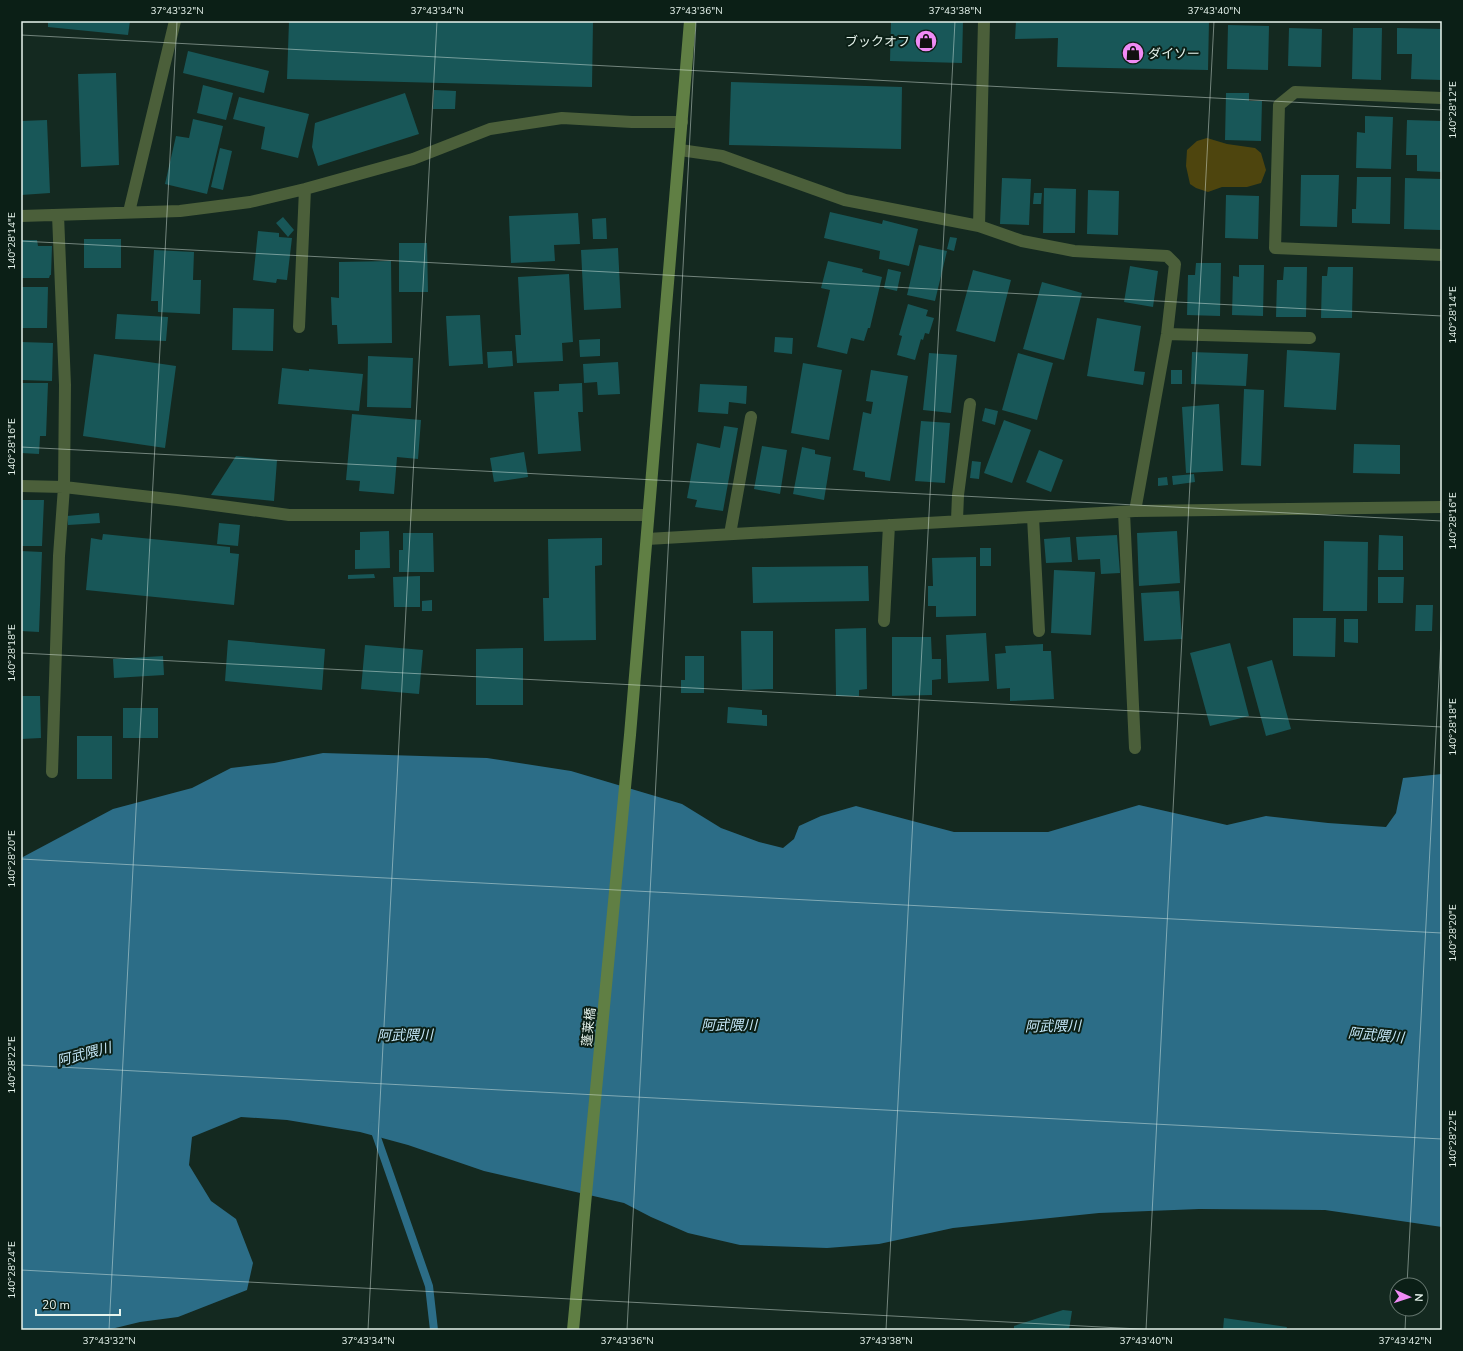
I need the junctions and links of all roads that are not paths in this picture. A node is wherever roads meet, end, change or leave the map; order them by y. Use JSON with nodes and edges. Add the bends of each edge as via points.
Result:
{"nodes":[{"id":1,"x":175,"y":21,"type":"edge"},
{"id":2,"x":690,"y":21,"type":"edge"},
{"id":3,"x":984,"y":21,"type":"edge"},
{"id":4,"x":1442,"y":98,"type":"edge"},
{"id":5,"x":682,"y":122,"type":"junction"},
{"id":6,"x":680,"y":150,"type":"junction"},
{"id":7,"x":305,"y":189,"type":"junction"},
{"id":8,"x":129,"y":212,"type":"junction"},
{"id":9,"x":58,"y":215,"type":"junction"},
{"id":10,"x":21,"y":216,"type":"edge"},
{"id":11,"x":979,"y":226,"type":"junction"},
{"id":12,"x":1442,"y":255,"type":"edge"},
{"id":13,"x":299,"y":327,"type":"dead end"},
{"id":14,"x":1167,"y":334,"type":"junction"},
{"id":15,"x":1310,"y":338,"type":"dead end"},
{"id":16,"x":970,"y":404,"type":"dead end"},
{"id":17,"x":751,"y":417,"type":"dead end"},
{"id":18,"x":21,"y":486,"type":"edge"},
{"id":19,"x":64,"y":486,"type":"junction"},
{"id":20,"x":1442,"y":507,"type":"edge"},
{"id":21,"x":1130,"y":511,"type":"junction"},
{"id":22,"x":648,"y":515,"type":"junction"},
{"id":23,"x":1033,"y":517,"type":"junction"},
{"id":24,"x":957,"y":520,"type":"junction"},
{"id":25,"x":889,"y":525,"type":"junction"},
{"id":26,"x":730,"y":534,"type":"junction"},
{"id":27,"x":647,"y":539,"type":"junction"},
{"id":28,"x":884,"y":621,"type":"dead end"},
{"id":29,"x":1039,"y":631,"type":"dead end"},
{"id":30,"x":1135,"y":748,"type":"dead end"},
{"id":31,"x":52,"y":772,"type":"dead end"},
{"id":32,"x":573,"y":1326,"type":"edge"}],
"edges":[{"from":1,"to":8,"type":"street"},
{"from":2,"to":5,"type":"street","name":"蓬莱橋"},
{"from":3,"to":11,"type":"street"},
{"from":4,"to":12,"type":"street","via":[[1296,92],[1279,105],[1275,248]]},
{"from":5,"to":6,"type":"street","name":"蓬莱橋"},
{"from":5,"to":7,"type":"street","via":[[562,118],[490,129],[414,159]]},
{"from":6,"to":11,"type":"street","via":[[722,156],[845,200]]},
{"from":6,"to":22,"type":"street","name":"蓬莱橋"},
{"from":7,"to":8,"type":"street","via":[[250,202],[180,211]]},
{"from":7,"to":13,"type":"street"},
{"from":8,"to":9,"type":"street"},
{"from":9,"to":10,"type":"street"},
{"from":9,"to":19,"type":"street","via":[[65,385]]},
{"from":11,"to":14,"type":"street","via":[[1022,241],[1074,251],[1167,256],[1174,264]]},
{"from":14,"to":15,"type":"street"},
{"from":14,"to":21,"type":"street"},
{"from":16,"to":24,"type":"street"},
{"from":17,"to":26,"type":"street"},
{"from":18,"to":19,"type":"street"},
{"from":19,"to":22,"type":"street","via":[[289,515]]},
{"from":19,"to":31,"type":"street","via":[[59,556]]},
{"from":20,"to":21,"type":"street"},
{"from":21,"to":23,"type":"street"},
{"from":21,"to":30,"type":"street"},
{"from":22,"to":27,"type":"street","name":"蓬莱橋"},
{"from":23,"to":24,"type":"street"},
{"from":23,"to":29,"type":"street"},
{"from":24,"to":25,"type":"street"},
{"from":25,"to":26,"type":"street"},
{"from":25,"to":28,"type":"street"},
{"from":26,"to":27,"type":"street"},
{"from":27,"to":32,"type":"street","name":"蓬莱橋"}]}
